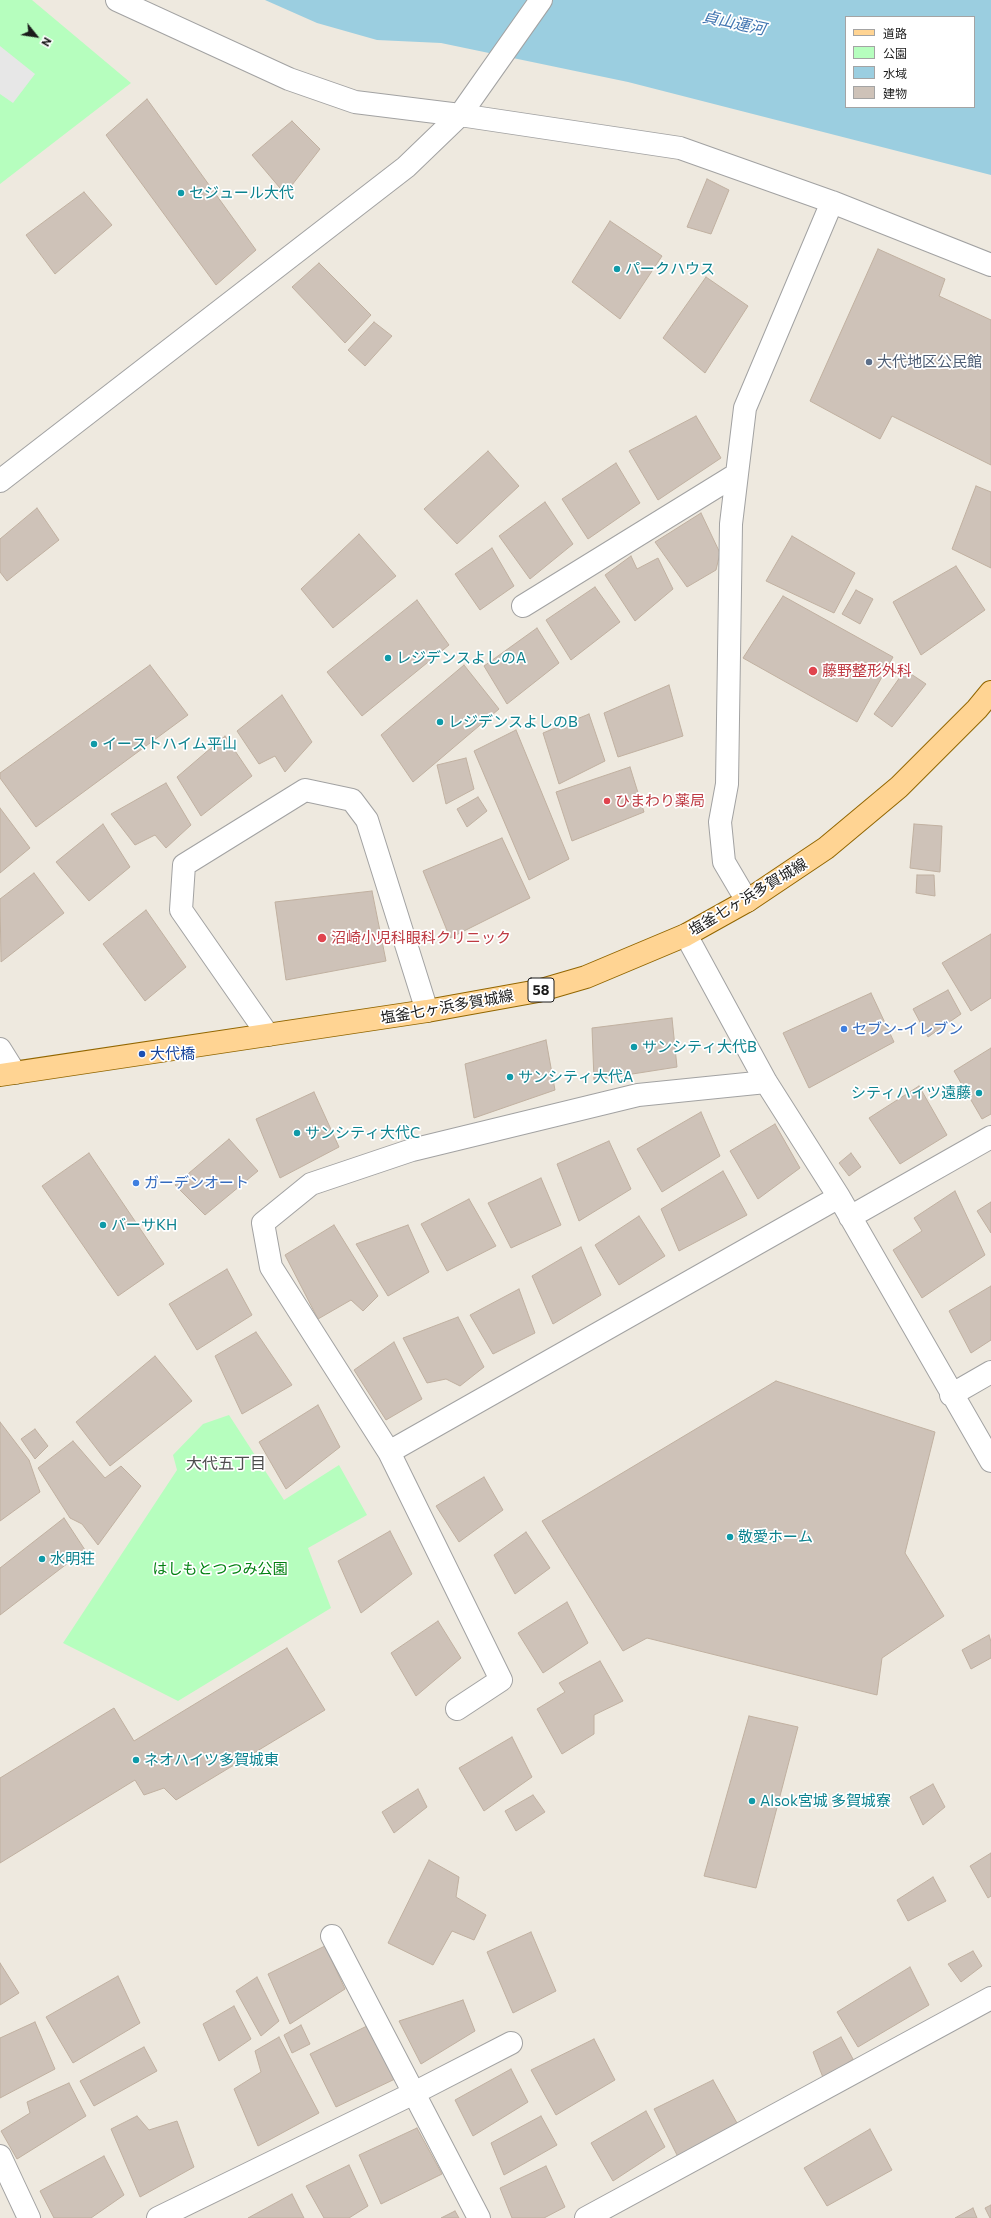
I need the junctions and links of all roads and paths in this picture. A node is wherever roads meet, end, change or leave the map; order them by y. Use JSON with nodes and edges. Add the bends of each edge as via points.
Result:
{"nodes":[{"id":1,"x":117,"y":0,"type":"edge"},
{"id":2,"x":541,"y":0,"type":"edge"},
{"id":3,"x":460,"y":115,"type":"junction"},
{"id":4,"x":832,"y":202,"type":"junction"},
{"id":5,"x":991,"y":265,"type":"edge"},
{"id":6,"x":737,"y":474,"type":"junction"},
{"id":7,"x":0,"y":481,"type":"edge"},
{"id":8,"x":523,"y":606,"type":"dead end"},
{"id":9,"x":991,"y":692,"type":"edge"},
{"id":10,"x":747,"y":901,"type":"junction"},
{"id":11,"x":686,"y":935,"type":"junction"},
{"id":12,"x":427,"y":1011,"type":"junction"},
{"id":13,"x":268,"y":1035,"type":"junction"},
{"id":14,"x":0,"y":1049,"type":"edge"},
{"id":15,"x":8,"y":1074,"type":"edge"},
{"id":16,"x":766,"y":1082,"type":"junction"},
{"id":17,"x":991,"y":1137,"type":"edge"},
{"id":18,"x":839,"y":1197,"type":"junction"},
{"id":19,"x":850,"y":1217,"type":"junction"},
{"id":20,"x":991,"y":1372,"type":"edge"},
{"id":21,"x":951,"y":1394,"type":"junction"},
{"id":22,"x":389,"y":1452,"type":"junction"},
{"id":23,"x":991,"y":1460,"type":"edge"},
{"id":24,"x":457,"y":1709,"type":"dead end"},
{"id":25,"x":332,"y":1936,"type":"dead end"},
{"id":26,"x":991,"y":1998,"type":"edge"},
{"id":27,"x":511,"y":2042,"type":"dead end"},
{"id":28,"x":414,"y":2093,"type":"junction"},
{"id":29,"x":0,"y":2156,"type":"edge"},
{"id":30,"x":29,"y":2218,"type":"edge"},
{"id":31,"x":158,"y":2218,"type":"edge"},
{"id":32,"x":479,"y":2218,"type":"edge"},
{"id":33,"x":586,"y":2218,"type":"edge"}],
"edges":[{"from":1,"to":3,"type":"street","via":[[289,79],[355,102]]},
{"from":2,"to":3,"type":"street"},
{"from":3,"to":4,"type":"street","via":[[680,148]]},
{"from":3,"to":7,"type":"street","via":[[406,167]]},
{"from":4,"to":5,"type":"street"},
{"from":4,"to":6,"type":"street","via":[[745,408]]},
{"from":6,"to":8,"type":"street"},
{"from":6,"to":10,"type":"street","via":[[731,524],[727,784],[720,822],[724,862]]},
{"from":9,"to":10,"type":"main road","name":"塩釜七ヶ浜多賀城線","number":"58","via":[[978,709],[899,787],[826,848]]},
{"from":10,"to":11,"type":"main road","name":"塩釜七ヶ浜多賀城線","number":"58"},
{"from":11,"to":12,"type":"main road","name":"塩釜七ヶ浜多賀城線","number":"58","via":[[586,978],[538,991]]},
{"from":11,"to":16,"type":"street"},
{"from":12,"to":13,"type":"main road","name":"塩釜七ヶ浜多賀城線","number":"58"},
{"from":12,"to":13,"type":"street","via":[[367,820],[352,800],[305,790],[184,865],[181,910]]},
{"from":13,"to":15,"type":"main road","name":"塩釜七ヶ浜多賀城線","number":"58"},
{"from":14,"to":15,"type":"street"},
{"from":16,"to":18,"type":"street"},
{"from":16,"to":22,"type":"street","via":[[638,1095],[412,1150],[311,1184],[263,1223],[271,1267]]},
{"from":17,"to":19,"type":"street"},
{"from":18,"to":19,"type":"street"},
{"from":18,"to":22,"type":"street"},
{"from":19,"to":21,"type":"street"},
{"from":20,"to":21,"type":"street"},
{"from":21,"to":23,"type":"street"},
{"from":22,"to":24,"type":"street","via":[[501,1680]]},
{"from":25,"to":28,"type":"street"},
{"from":26,"to":33,"type":"street"},
{"from":27,"to":28,"type":"street"},
{"from":28,"to":31,"type":"street"},
{"from":28,"to":32,"type":"street"},
{"from":29,"to":30,"type":"street"}]}
